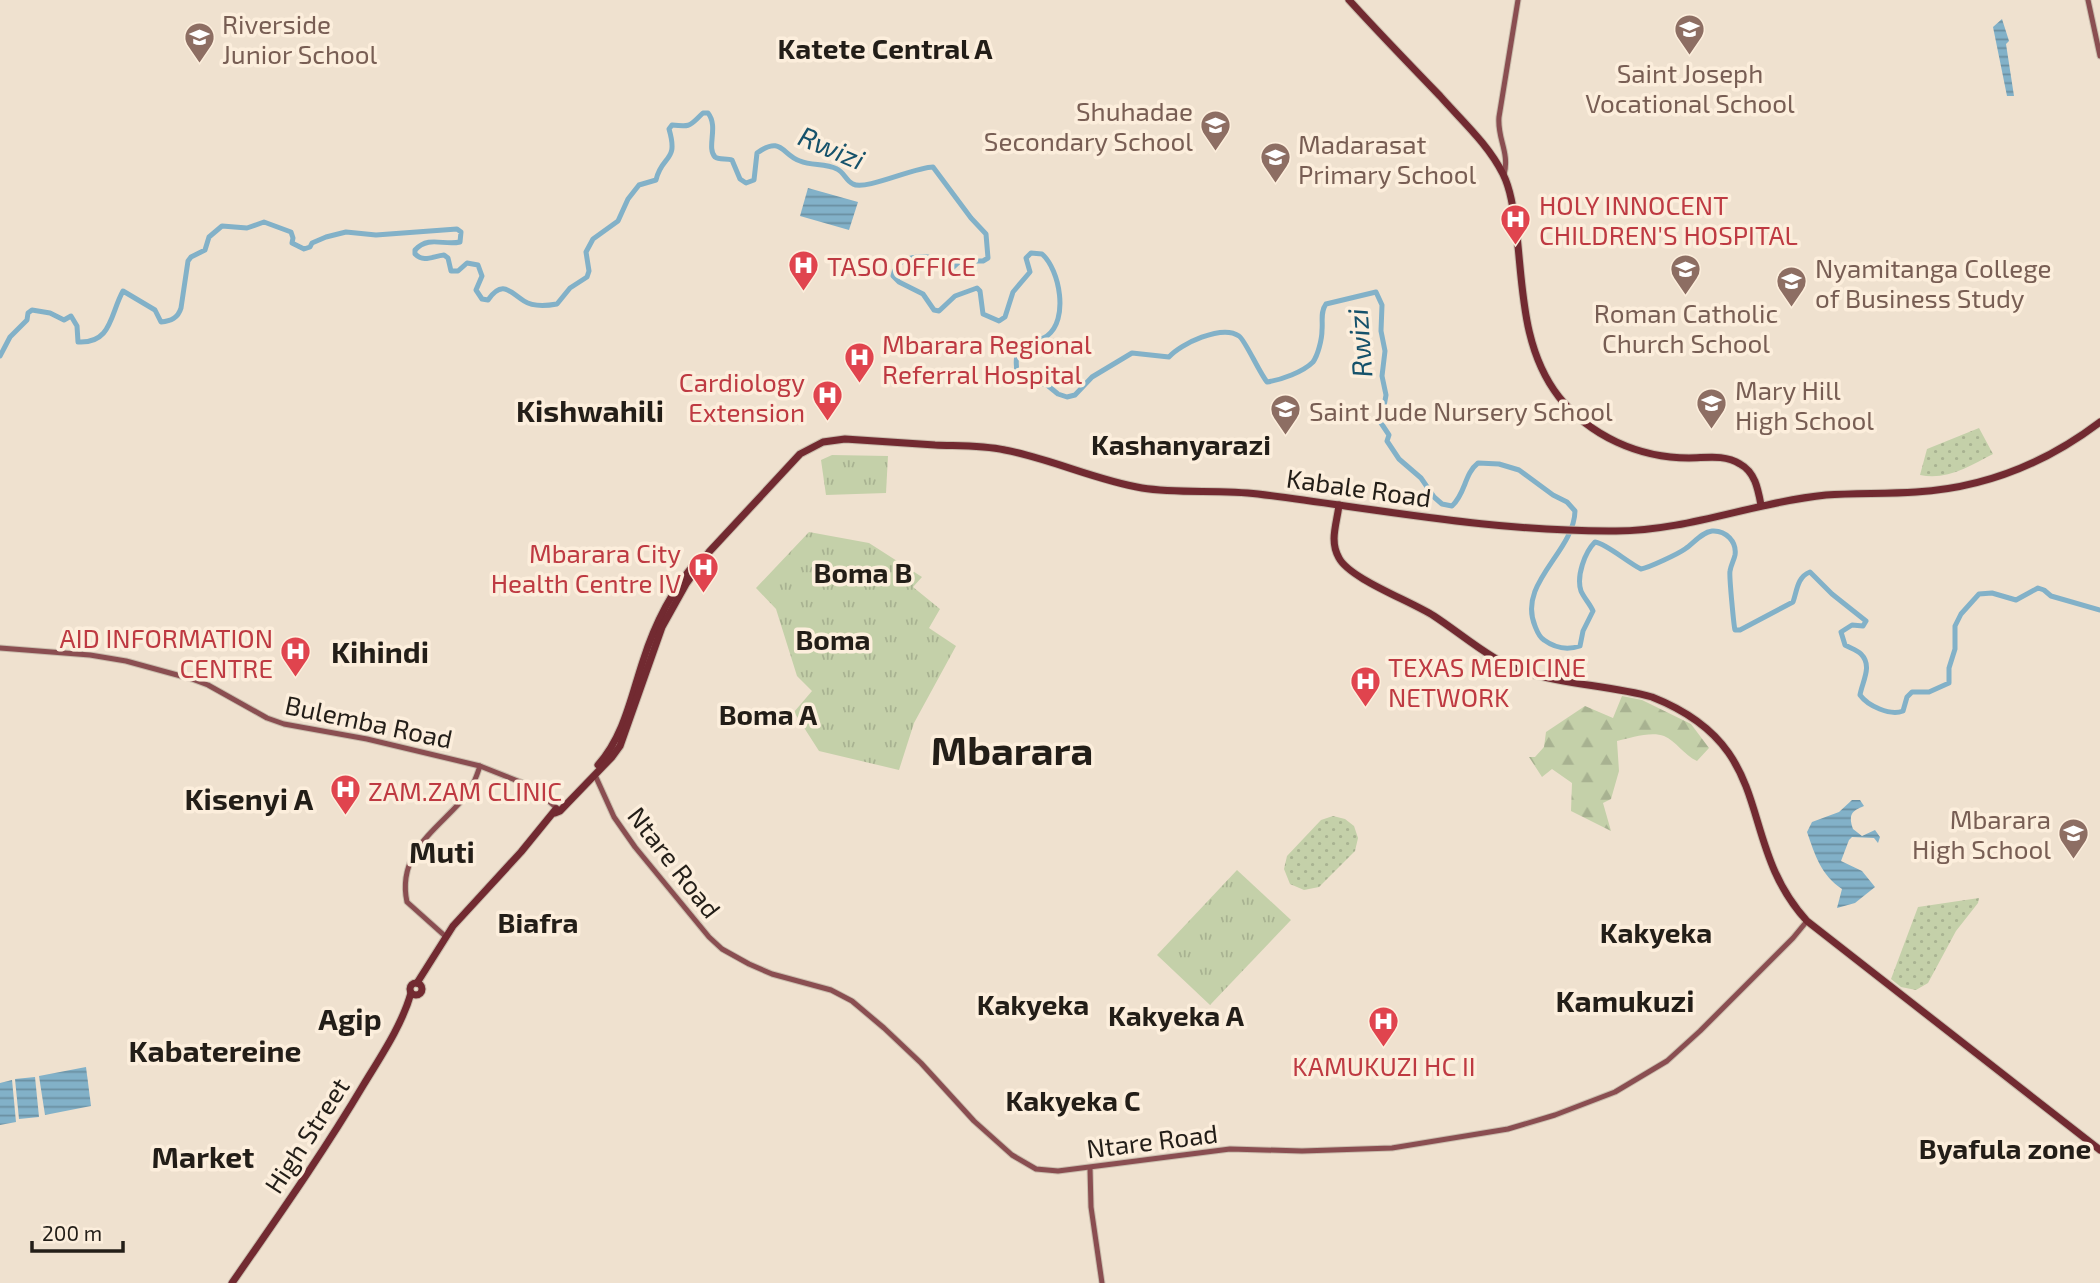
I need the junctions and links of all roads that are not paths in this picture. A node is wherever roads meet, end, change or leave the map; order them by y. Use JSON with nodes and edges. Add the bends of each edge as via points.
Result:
{"nodes":[{"id":1,"x":1349,"y":0,"type":"edge"},
{"id":2,"x":1518,"y":0,"type":"edge"},
{"id":3,"x":2088,"y":0,"type":"edge"},
{"id":4,"x":2100,"y":56,"type":"edge"},
{"id":5,"x":1504,"y":175,"type":"junction"},
{"id":6,"x":2100,"y":422,"type":"edge"},
{"id":7,"x":1330,"y":504,"type":"junction"},
{"id":8,"x":1339,"y":505,"type":"junction"},
{"id":9,"x":1761,"y":505,"type":"junction"},
{"id":10,"x":1348,"y":507,"type":"junction"},
{"id":11,"x":1337,"y":517,"type":"junction"},
{"id":12,"x":1380,"y":587,"type":"junction"},
{"id":13,"x":0,"y":648,"type":"edge"},
{"id":14,"x":608,"y":758,"type":"junction"},
{"id":15,"x":480,"y":766,"type":"junction"},
{"id":16,"x":595,"y":775,"type":"junction"},
{"id":17,"x":557,"y":810,"type":"junction"},
{"id":18,"x":1807,"y":921,"type":"junction"},
{"id":19,"x":446,"y":936,"type":"junction"},
{"id":20,"x":2100,"y":1150,"type":"edge"},
{"id":21,"x":1090,"y":1168,"type":"junction"},
{"id":22,"x":232,"y":1283,"type":"edge"},
{"id":23,"x":1102,"y":1283,"type":"edge"}],
"edges":[{"from":1,"to":5,"type":"main road","via":[[1470,128]]},
{"from":2,"to":5,"type":"main road","via":[[1499,117],[1507,157]]},
{"from":3,"to":4,"type":"main road"},
{"from":5,"to":9,"type":"main road","via":[[1514,215],[1530,339],[1561,400],[1592,428],[1623,445],[1657,455],[1719,457],[1739,463],[1754,479]]},
{"from":6,"to":9,"type":"main road","name":"Kabale Road","via":[[2048,455],[1973,484]]},
{"from":7,"to":8,"type":"main road","name":"Kabale Road"},
{"from":7,"to":12,"type":"main road","via":[[1337,560],[1359,579]]},
{"from":7,"to":14,"type":"main road","name":"Kabale Road","via":[[1248,493],[1142,488],[991,447],[845,439],[823,442],[800,454],[709,552],[667,616],[627,730]]},
{"from":8,"to":10,"type":"main road","name":"Kabale Road"},
{"from":8,"to":11,"type":"main road"},
{"from":9,"to":10,"type":"main road","name":"Kabale Road","via":[[1648,530],[1465,523]]},
{"from":10,"to":11,"type":"main road"},
{"from":11,"to":12,"type":"main road","via":[[1334,535],[1339,558],[1358,576]]},
{"from":12,"to":18,"type":"main road","via":[[1513,667],[1652,697],[1702,723],[1739,768],[1780,885]]},
{"from":13,"to":15,"type":"main road","name":"Bulemba Road","via":[[126,661],[208,685],[284,724],[367,738]]},
{"from":14,"to":16,"type":"main road"},
{"from":14,"to":17,"type":"main road"},
{"from":15,"to":17,"type":"main road","name":"Bulemba Road","via":[[533,787]]},
{"from":15,"to":19,"type":"main road","via":[[469,791],[409,861],[407,902]]},
{"from":16,"to":17,"type":"main road"},
{"from":16,"to":21,"type":"main road","name":"Ntare Road","via":[[614,817],[635,847],[694,922],[722,949],[772,974],[831,990],[852,1001],[921,1063],[991,1138],[1026,1165],[1047,1171]]},
{"from":17,"to":19,"type":"main road"},
{"from":18,"to":20,"type":"main road"},
{"from":18,"to":21,"type":"main road","name":"Ntare Road","via":[[1673,1056],[1615,1092],[1555,1115],[1508,1129],[1392,1148],[1230,1149]]},
{"from":19,"to":22,"type":"main road","name":"High Street","via":[[419,984],[422,992],[415,995],[331,1138]]},
{"from":21,"to":23,"type":"main road"}]}
